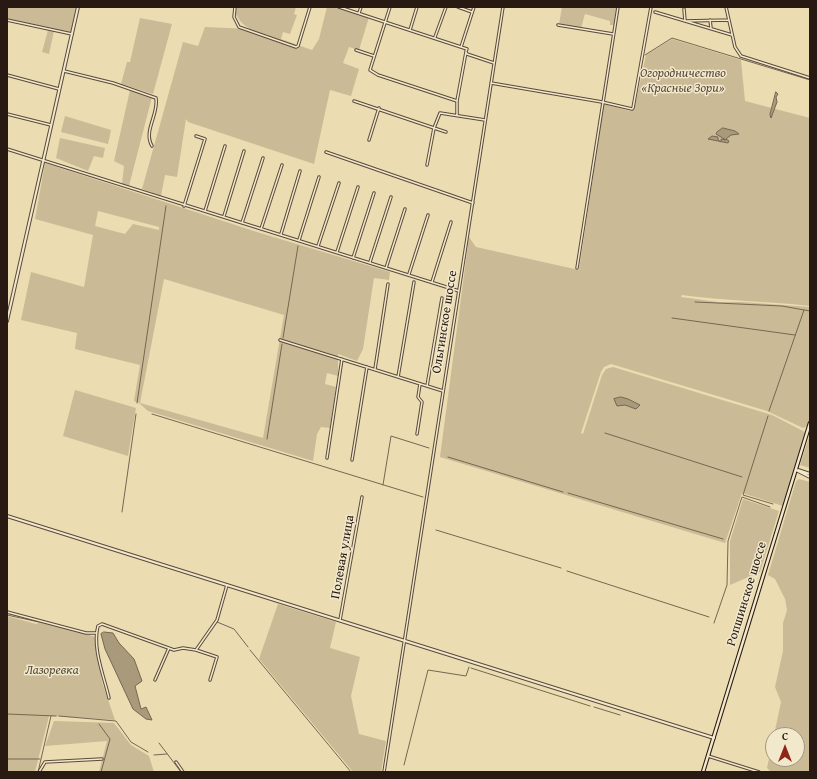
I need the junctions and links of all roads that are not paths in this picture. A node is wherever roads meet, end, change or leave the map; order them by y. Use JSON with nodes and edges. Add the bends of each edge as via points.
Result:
{"nodes":[{"id":1,"x":78,"y":7,"type":"edge"},
{"id":2,"x":235,"y":7,"type":"edge"},
{"id":3,"x":310,"y":7,"type":"edge"},
{"id":4,"x":340,"y":7,"type":"edge"},
{"id":5,"x":361,"y":7,"type":"edge"},
{"id":6,"x":390,"y":7,"type":"edge"},
{"id":7,"x":417,"y":7,"type":"edge"},
{"id":8,"x":446,"y":7,"type":"edge"},
{"id":9,"x":458,"y":7,"type":"edge"},
{"id":10,"x":474,"y":7,"type":"edge"},
{"id":11,"x":503,"y":7,"type":"edge"},
{"id":12,"x":618,"y":7,"type":"edge"},
{"id":13,"x":651,"y":7,"type":"edge"},
{"id":14,"x":726,"y":7,"type":"edge"},
{"id":15,"x":684,"y":9,"type":"dead end"},
{"id":16,"x":472,"y":12,"type":"junction"},
{"id":17,"x":655,"y":12,"type":"dead end"},
{"id":18,"x":359,"y":13,"type":"junction"},
{"id":19,"x":7,"y":20,"type":"edge"},
{"id":20,"x":710,"y":20,"type":"junction"},
{"id":21,"x":729,"y":20,"type":"junction"},
{"id":22,"x":385,"y":21,"type":"junction"},
{"id":23,"x":684,"y":21,"type":"junction"},
{"id":24,"x":558,"y":25,"type":"dead end"},
{"id":25,"x":711,"y":29,"type":"junction"},
{"id":26,"x":410,"y":30,"type":"junction"},
{"id":27,"x":72,"y":34,"type":"junction"},
{"id":28,"x":614,"y":34,"type":"junction"},
{"id":29,"x":732,"y":35,"type":"junction"},
{"id":30,"x":435,"y":38,"type":"junction"},
{"id":31,"x":461,"y":47,"type":"junction"},
{"id":32,"x":356,"y":50,"type":"dead end"},
{"id":33,"x":466,"y":52,"type":"junction"},
{"id":34,"x":374,"y":56,"type":"junction"},
{"id":35,"x":494,"y":62,"type":"junction"},
{"id":36,"x":64,"y":71,"type":"junction"},
{"id":37,"x":7,"y":75,"type":"edge"},
{"id":38,"x":810,"y":78,"type":"edge"},
{"id":39,"x":490,"y":82,"type":"junction"},
{"id":40,"x":59,"y":89,"type":"junction"},
{"id":41,"x":354,"y":100,"type":"dead end"},
{"id":42,"x":457,"y":101,"type":"junction"},
{"id":43,"x":602,"y":102,"type":"junction"},
{"id":44,"x":378,"y":108,"type":"junction"},
{"id":45,"x":7,"y":114,"type":"edge"},
{"id":46,"x":457,"y":115,"type":"junction"},
{"id":47,"x":485,"y":120,"type":"junction"},
{"id":48,"x":51,"y":125,"type":"junction"},
{"id":49,"x":434,"y":128,"type":"junction"},
{"id":50,"x":446,"y":132,"type":"dead end"},
{"id":51,"x":196,"y":136,"type":"dead end"},
{"id":52,"x":369,"y":140,"type":"dead end"},
{"id":53,"x":152,"y":146,"type":"dead end"},
{"id":54,"x":225,"y":146,"type":"dead end"},
{"id":55,"x":7,"y":149,"type":"edge"},
{"id":56,"x":244,"y":152,"type":"dead end"},
{"id":57,"x":326,"y":152,"type":"dead end"},
{"id":58,"x":263,"y":158,"type":"dead end"},
{"id":59,"x":43,"y":162,"type":"junction"},
{"id":60,"x":282,"y":165,"type":"dead end"},
{"id":61,"x":427,"y":165,"type":"dead end"},
{"id":62,"x":300,"y":171,"type":"dead end"},
{"id":63,"x":319,"y":177,"type":"dead end"},
{"id":64,"x":338,"y":183,"type":"dead end"},
{"id":65,"x":358,"y":187,"type":"dead end"},
{"id":66,"x":374,"y":193,"type":"dead end"},
{"id":67,"x":391,"y":197,"type":"dead end"},
{"id":68,"x":473,"y":203,"type":"junction"},
{"id":69,"x":184,"y":206,"type":"junction"},
{"id":70,"x":405,"y":210,"type":"dead end"},
{"id":71,"x":204,"y":212,"type":"junction"},
{"id":72,"x":428,"y":215,"type":"dead end"},
{"id":73,"x":224,"y":217,"type":"junction"},
{"id":74,"x":451,"y":222,"type":"dead end"},
{"id":75,"x":242,"y":223,"type":"junction"},
{"id":76,"x":261,"y":229,"type":"junction"},
{"id":77,"x":281,"y":235,"type":"junction"},
{"id":78,"x":299,"y":240,"type":"junction"},
{"id":79,"x":318,"y":246,"type":"junction"},
{"id":80,"x":337,"y":252,"type":"junction"},
{"id":81,"x":353,"y":258,"type":"junction"},
{"id":82,"x":370,"y":263,"type":"junction"},
{"id":83,"x":386,"y":268,"type":"junction"},
{"id":84,"x":577,"y":268,"type":"dead end"},
{"id":85,"x":409,"y":275,"type":"junction"},
{"id":86,"x":414,"y":282,"type":"dead end"},
{"id":87,"x":432,"y":282,"type":"junction"},
{"id":88,"x":388,"y":284,"type":"dead end"},
{"id":89,"x":459,"y":291,"type":"junction"},
{"id":90,"x":442,"y":298,"type":"dead end"},
{"id":91,"x":7,"y":321,"type":"edge"},
{"id":92,"x":280,"y":340,"type":"dead end"},
{"id":93,"x":342,"y":359,"type":"junction"},
{"id":94,"x":367,"y":367,"type":"junction"},
{"id":95,"x":375,"y":370,"type":"junction"},
{"id":96,"x":398,"y":377,"type":"junction"},
{"id":97,"x":420,"y":384,"type":"junction"},
{"id":98,"x":427,"y":386,"type":"junction"},
{"id":99,"x":443,"y":391,"type":"junction"},
{"id":100,"x":810,"y":423,"type":"edge"},
{"id":101,"x":417,"y":434,"type":"dead end"},
{"id":102,"x":327,"y":458,"type":"dead end"},
{"id":103,"x":352,"y":460,"type":"dead end"},
{"id":104,"x":796,"y":470,"type":"junction"},
{"id":105,"x":810,"y":476,"type":"edge"},
{"id":106,"x":362,"y":497,"type":"dead end"},
{"id":107,"x":7,"y":516,"type":"edge"},
{"id":108,"x":227,"y":584,"type":"junction"},
{"id":109,"x":7,"y":612,"type":"edge"},
{"id":110,"x":340,"y":620,"type":"junction"},
{"id":111,"x":96,"y":634,"type":"junction"},
{"id":112,"x":404,"y":640,"type":"junction"},
{"id":113,"x":169,"y":648,"type":"junction"},
{"id":114,"x":196,"y":650,"type":"junction"},
{"id":115,"x":155,"y":680,"type":"dead end"},
{"id":116,"x":210,"y":680,"type":"dead end"},
{"id":117,"x":110,"y":698,"type":"dead end"},
{"id":118,"x":714,"y":738,"type":"junction"},
{"id":119,"x":708,"y":756,"type":"junction"},
{"id":120,"x":102,"y":759,"type":"dead end"},
{"id":121,"x":176,"y":762,"type":"dead end"},
{"id":122,"x":39,"y":772,"type":"edge"},
{"id":123,"x":183,"y":772,"type":"edge"},
{"id":124,"x":384,"y":772,"type":"edge"},
{"id":125,"x":703,"y":772,"type":"edge"},
{"id":126,"x":759,"y":772,"type":"edge"}],
"edges":[{"from":1,"to":27,"type":"street"},
{"from":2,"to":3,"type":"street","via":[[234,17],[239,27],[296,47]]},
{"from":4,"to":18,"type":"street"},
{"from":5,"to":18,"type":"street"},
{"from":6,"to":22,"type":"street"},
{"from":7,"to":26,"type":"street"},
{"from":8,"to":30,"type":"street"},
{"from":9,"to":16,"type":"street"},
{"from":10,"to":16,"type":"street"},
{"from":11,"to":35,"type":"street","name":"Ольгинское шоссе"},
{"from":12,"to":28,"type":"street"},
{"from":13,"to":43,"type":"street","via":[[633,108],[630,110]]},
{"from":14,"to":21,"type":"street"},
{"from":15,"to":23,"type":"street"},
{"from":16,"to":31,"type":"street"},
{"from":17,"to":23,"type":"street"},
{"from":18,"to":22,"type":"street"},
{"from":19,"to":27,"type":"street"},
{"from":20,"to":21,"type":"street"},
{"from":20,"to":23,"type":"street"},
{"from":20,"to":25,"type":"street"},
{"from":21,"to":29,"type":"street"},
{"from":22,"to":26,"type":"street"},
{"from":22,"to":34,"type":"street"},
{"from":23,"to":25,"type":"street"},
{"from":24,"to":28,"type":"street"},
{"from":25,"to":29,"type":"street"},
{"from":26,"to":30,"type":"street"},
{"from":27,"to":36,"type":"street"},
{"from":28,"to":43,"type":"street"},
{"from":29,"to":38,"type":"street","via":[[736,52],[741,56]]},
{"from":30,"to":31,"type":"street"},
{"from":31,"to":33,"type":"street","via":[[467,49]]},
{"from":32,"to":34,"type":"street"},
{"from":33,"to":35,"type":"street"},
{"from":33,"to":42,"type":"street"},
{"from":34,"to":42,"type":"street","via":[[370,68],[378,75]]},
{"from":35,"to":39,"type":"street","name":"Ольгинское шоссе"},
{"from":36,"to":40,"type":"street"},
{"from":36,"to":53,"type":"street","via":[[113,83],[156,98],[157,105],[148,136]]},
{"from":37,"to":40,"type":"street"},
{"from":39,"to":43,"type":"street"},
{"from":39,"to":47,"type":"street","name":"Ольгинское шоссе"},
{"from":40,"to":48,"type":"street"},
{"from":41,"to":44,"type":"street"},
{"from":42,"to":46,"type":"street"},
{"from":43,"to":84,"type":"street"},
{"from":44,"to":49,"type":"street"},
{"from":44,"to":52,"type":"street"},
{"from":45,"to":48,"type":"street"},
{"from":46,"to":47,"type":"street"},
{"from":46,"to":49,"type":"street","via":[[440,113]]},
{"from":47,"to":68,"type":"street","name":"Ольгинское шоссе"},
{"from":48,"to":59,"type":"street"},
{"from":49,"to":50,"type":"street"},
{"from":49,"to":61,"type":"street"},
{"from":51,"to":69,"type":"street","via":[[205,139]]},
{"from":54,"to":71,"type":"street"},
{"from":55,"to":59,"type":"street"},
{"from":56,"to":73,"type":"street"},
{"from":57,"to":68,"type":"street"},
{"from":58,"to":75,"type":"street"},
{"from":59,"to":69,"type":"street"},
{"from":59,"to":91,"type":"street"},
{"from":60,"to":76,"type":"street"},
{"from":62,"to":77,"type":"street"},
{"from":63,"to":78,"type":"street"},
{"from":64,"to":79,"type":"street"},
{"from":65,"to":80,"type":"street"},
{"from":66,"to":81,"type":"street"},
{"from":67,"to":82,"type":"street"},
{"from":68,"to":89,"type":"street","name":"Ольгинское шоссе"},
{"from":69,"to":71,"type":"street"},
{"from":70,"to":83,"type":"street"},
{"from":71,"to":73,"type":"street"},
{"from":72,"to":85,"type":"street"},
{"from":73,"to":75,"type":"street"},
{"from":74,"to":87,"type":"street"},
{"from":75,"to":76,"type":"street"},
{"from":76,"to":77,"type":"street"},
{"from":77,"to":78,"type":"street"},
{"from":78,"to":79,"type":"street"},
{"from":79,"to":80,"type":"street"},
{"from":80,"to":81,"type":"street"},
{"from":81,"to":82,"type":"street"},
{"from":82,"to":83,"type":"street"},
{"from":83,"to":85,"type":"street"},
{"from":85,"to":87,"type":"street"},
{"from":86,"to":96,"type":"street"},
{"from":87,"to":89,"type":"street"},
{"from":88,"to":95,"type":"street"},
{"from":89,"to":99,"type":"street","name":"Ольгинское шоссе"},
{"from":90,"to":98,"type":"street"},
{"from":92,"to":93,"type":"street"},
{"from":93,"to":94,"type":"street"},
{"from":93,"to":102,"type":"street"},
{"from":94,"to":95,"type":"street"},
{"from":94,"to":103,"type":"street"},
{"from":95,"to":96,"type":"street"},
{"from":96,"to":97,"type":"street"},
{"from":97,"to":98,"type":"street"},
{"from":97,"to":101,"type":"street","via":[[418,397],[422,402]]},
{"from":98,"to":99,"type":"street"},
{"from":99,"to":112,"type":"street","name":"Ольгинское шоссе"},
{"from":100,"to":104,"type":"main road","name":"Ропшинское шоссе"},
{"from":104,"to":105,"type":"street"},
{"from":104,"to":118,"type":"main road","name":"Ропшинское шоссе"},
{"from":106,"to":110,"type":"street","name":"Полевая улица"},
{"from":107,"to":108,"type":"street"},
{"from":108,"to":110,"type":"street"},
{"from":108,"to":114,"type":"street","via":[[217,620]]},
{"from":109,"to":111,"type":"street"},
{"from":110,"to":112,"type":"street"},
{"from":111,"to":113,"type":"street","via":[[98,626],[102,624]]},
{"from":111,"to":117,"type":"street","via":[[100,665]]},
{"from":112,"to":118,"type":"street"},
{"from":112,"to":124,"type":"street","name":"Ольгинское шоссе"},
{"from":113,"to":114,"type":"street"},
{"from":113,"to":115,"type":"street"},
{"from":114,"to":116,"type":"street","via":[[217,657]]},
{"from":118,"to":119,"type":"main road","name":"Ропшинское шоссе"},
{"from":119,"to":125,"type":"main road","name":"Ропшинское шоссе"},
{"from":119,"to":126,"type":"street"},
{"from":120,"to":122,"type":"street","via":[[45,762]]},
{"from":121,"to":123,"type":"street"}]}
